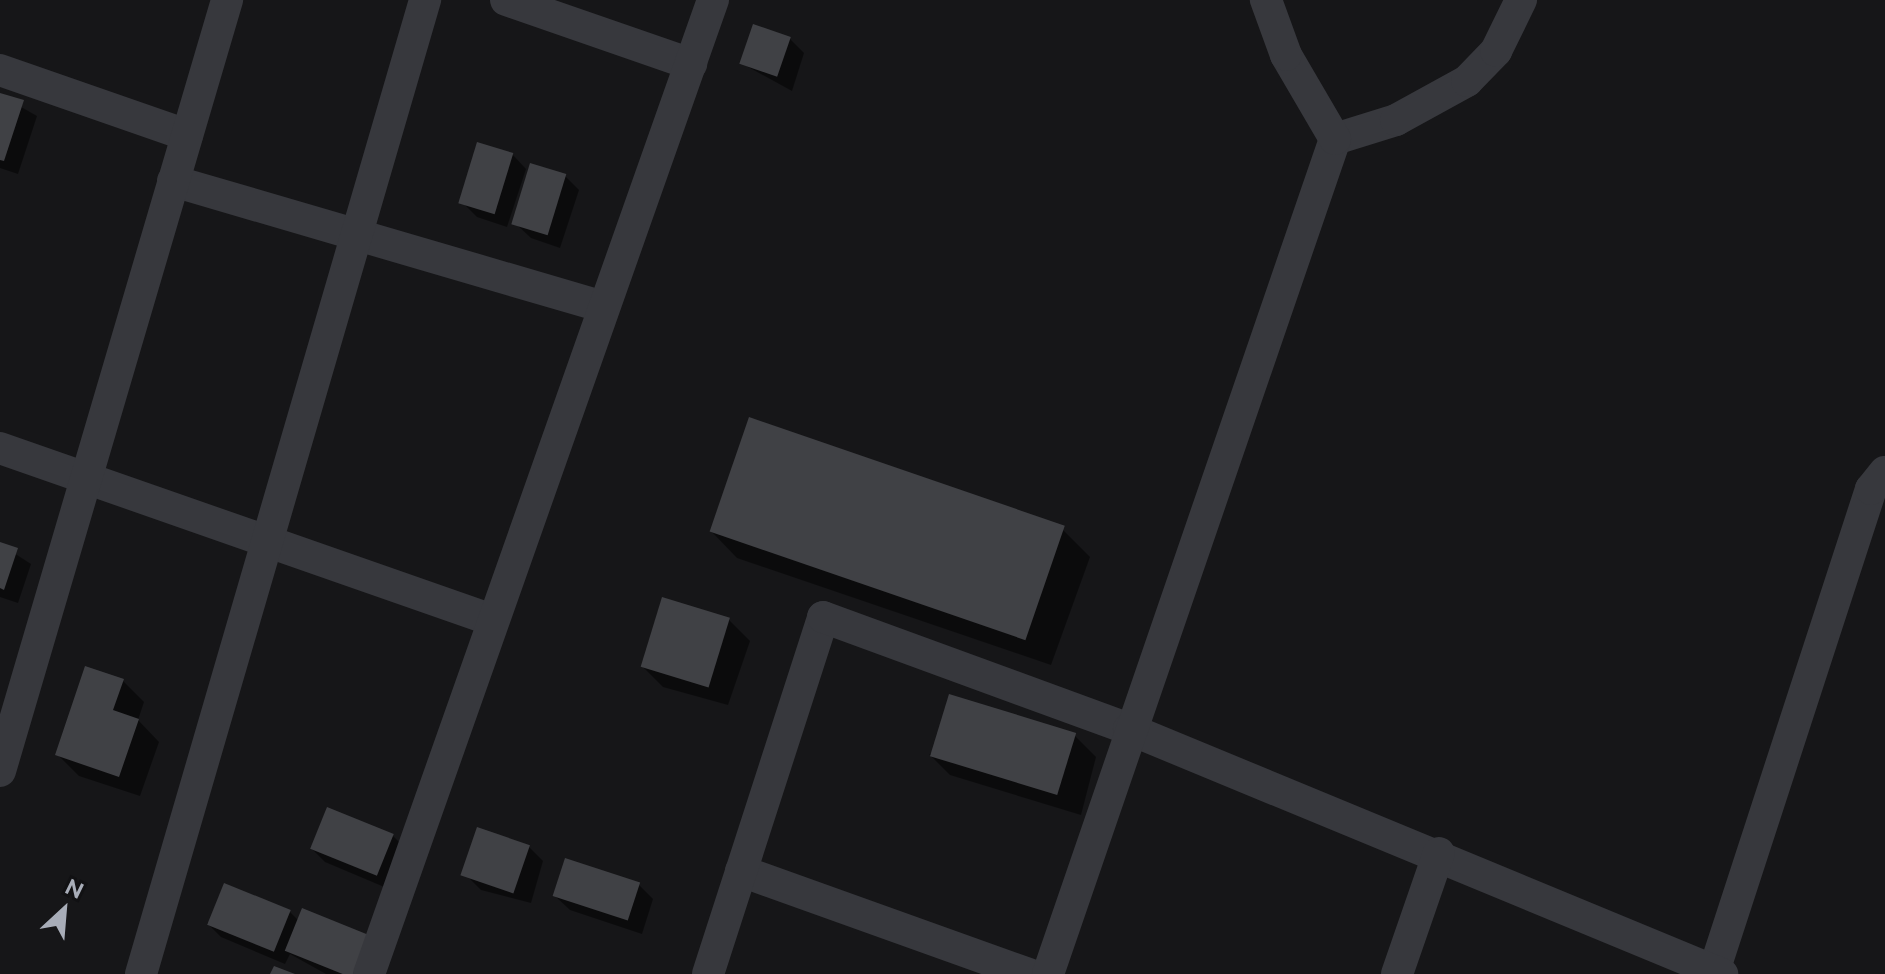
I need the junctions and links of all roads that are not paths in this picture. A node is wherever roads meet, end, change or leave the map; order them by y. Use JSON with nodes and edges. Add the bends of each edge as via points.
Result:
{"nodes":[{"id":1,"x":227,"y":0,"type":"edge"},
{"id":2,"x":425,"y":0,"type":"edge"},
{"id":3,"x":506,"y":0,"type":"edge"},
{"id":4,"x":713,"y":0,"type":"edge"},
{"id":5,"x":1266,"y":0,"type":"edge"},
{"id":6,"x":1521,"y":0,"type":"edge"},
{"id":7,"x":691,"y":64,"type":"junction"},
{"id":8,"x":0,"y":70,"type":"edge"},
{"id":9,"x":187,"y":135,"type":"junction"},
{"id":10,"x":1335,"y":139,"type":"junction"},
{"id":11,"x":173,"y":181,"type":"junction"},
{"id":12,"x":357,"y":235,"type":"junction"},
{"id":13,"x":603,"y":307,"type":"junction"},
{"id":14,"x":0,"y":448,"type":"edge"},
{"id":15,"x":1885,"y":472,"type":"edge"},
{"id":16,"x":85,"y":480,"type":"junction"},
{"id":17,"x":269,"y":543,"type":"junction"},
{"id":18,"x":492,"y":620,"type":"junction"},
{"id":19,"x":1129,"y":729,"type":"junction"},
{"id":20,"x":0,"y":771,"type":"edge"},
{"id":21,"x":1439,"y":853,"type":"junction"},
{"id":22,"x":741,"y":871,"type":"junction"},
{"id":23,"x":1718,"y":972,"type":"edge"},
{"id":24,"x":141,"y":974,"type":"edge"},
{"id":25,"x":369,"y":974,"type":"edge"},
{"id":26,"x":708,"y":974,"type":"edge"},
{"id":27,"x":1029,"y":974,"type":"edge"},
{"id":28,"x":1048,"y":974,"type":"edge"},
{"id":29,"x":1397,"y":974,"type":"edge"}],
"edges":[{"from":1,"to":9,"type":"street"},
{"from":2,"to":12,"type":"street"},
{"from":3,"to":7,"type":"street"},
{"from":4,"to":7,"type":"street"},
{"from":5,"to":10,"type":"street","via":[[1286,55]]},
{"from":6,"to":10,"type":"street","via":[[1496,51],[1467,81],[1396,120]]},
{"from":7,"to":13,"type":"street"},
{"from":8,"to":9,"type":"street"},
{"from":9,"to":11,"type":"street"},
{"from":10,"to":19,"type":"street"},
{"from":11,"to":12,"type":"street"},
{"from":11,"to":16,"type":"street"},
{"from":12,"to":13,"type":"street"},
{"from":12,"to":17,"type":"street"},
{"from":13,"to":18,"type":"street"},
{"from":14,"to":16,"type":"street"},
{"from":15,"to":23,"type":"street","via":[[1871,489]]},
{"from":16,"to":17,"type":"street"},
{"from":16,"to":20,"type":"street"},
{"from":17,"to":18,"type":"street"},
{"from":17,"to":24,"type":"street"},
{"from":18,"to":25,"type":"street"},
{"from":19,"to":21,"type":"street"},
{"from":19,"to":22,"type":"street","via":[[823,617]]},
{"from":19,"to":28,"type":"street"},
{"from":21,"to":23,"type":"street"},
{"from":21,"to":29,"type":"street"},
{"from":22,"to":26,"type":"street"},
{"from":22,"to":27,"type":"street"}]}
